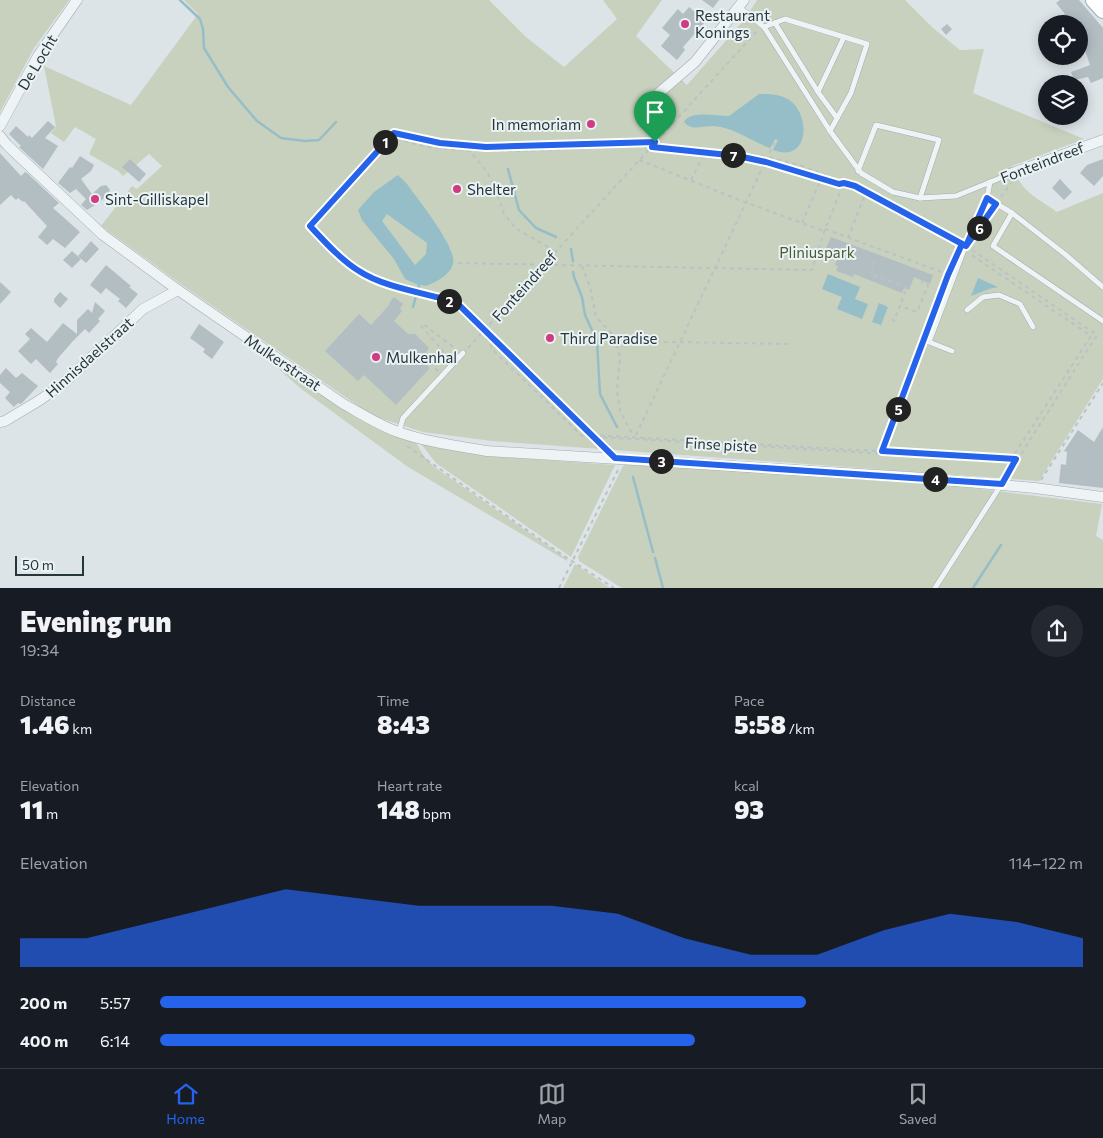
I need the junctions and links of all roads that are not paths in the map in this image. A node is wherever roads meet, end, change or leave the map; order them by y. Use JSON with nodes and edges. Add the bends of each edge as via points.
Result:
{"nodes":[{"id":1,"x":77,"y":0,"type":"edge"},
{"id":2,"x":1094,"y":0,"type":"edge"},
{"id":3,"x":741,"y":4,"type":"edge"},
{"id":4,"x":1103,"y":10,"type":"edge"},
{"id":5,"x":775,"y":23,"type":"junction"},
{"id":6,"x":763,"y":26,"type":"junction"},
{"id":7,"x":844,"y":37,"type":"junction"},
{"id":8,"x":818,"y":92,"type":"junction"},
{"id":9,"x":649,"y":105,"type":"dead end"},
{"id":10,"x":837,"y":118,"type":"junction"},
{"id":11,"x":0,"y":126,"type":"edge"},
{"id":12,"x":830,"y":131,"type":"junction"},
{"id":13,"x":0,"y":136,"type":"edge"},
{"id":14,"x":1103,"y":140,"type":"edge"},
{"id":15,"x":858,"y":171,"type":"junction"},
{"id":16,"x":1014,"y":177,"type":"joint"},
{"id":17,"x":990,"y":182,"type":"junction"},
{"id":18,"x":920,"y":198,"type":"junction"},
{"id":19,"x":987,"y":198,"type":"junction"},
{"id":20,"x":1012,"y":213,"type":"junction"},
{"id":21,"x":1103,"y":287,"type":"edge"},
{"id":22,"x":178,"y":290,"type":"junction"},
{"id":23,"x":967,"y":310,"type":"dead end"},
{"id":24,"x":1103,"y":321,"type":"edge"},
{"id":25,"x":1033,"y":327,"type":"dead end"},
{"id":26,"x":952,"y":351,"type":"dead end"},
{"id":27,"x":463,"y":353,"type":"road end"},
{"id":28,"x":0,"y":422,"type":"edge"},
{"id":29,"x":399,"y":432,"type":"junction"},
{"id":30,"x":1002,"y":484,"type":"junction"},
{"id":31,"x":1103,"y":497,"type":"edge"},
{"id":32,"x":935,"y":588,"type":"edge"}],
"edges":[{"from":1,"to":11,"type":"street","name":"De Locht","via":[[38,56]]},
{"from":2,"to":4,"type":"main road"},
{"from":3,"to":6,"type":"lane","name":"Fonteindreef"},
{"from":3,"to":9,"type":"street","via":[[695,62]]},
{"from":5,"to":6,"type":"lane"},
{"from":5,"to":7,"type":"lane","via":[[785,19]]},
{"from":5,"to":8,"type":"lane"},
{"from":6,"to":12,"type":"lane","name":"Fonteindreef"},
{"from":7,"to":8,"type":"lane"},
{"from":7,"to":10,"type":"lane","via":[[867,44],[851,93]]},
{"from":8,"to":10,"type":"lane"},
{"from":10,"to":12,"type":"lane"},
{"from":12,"to":15,"type":"lane","name":"Fonteindreef"},
{"from":13,"to":22,"type":"street","name":"Mulkerstraat","via":[[104,235]]},
{"from":14,"to":16,"type":"street","name":"Fonteindreef"},
{"from":15,"to":18,"type":"lane","name":"Fonteindreef","via":[[893,192]]},
{"from":15,"to":18,"type":"lane","via":[[876,125],[939,140]]},
{"from":16,"to":17,"type":"lane","name":"Fonteindreef"},
{"from":17,"to":18,"type":"lane","name":"Fonteindreef","via":[[956,196]]},
{"from":17,"to":19,"type":"lane"},
{"from":19,"to":20,"type":"lane"},
{"from":19,"to":26,"type":"lane","via":[[929,342]]},
{"from":20,"to":21,"type":"lane"},
{"from":20,"to":24,"type":"lane","via":[[993,246]]},
{"from":22,"to":28,"type":"street","name":"Hinnisdaelstraat","via":[[143,309],[64,383]]},
{"from":22,"to":29,"type":"street","name":"Mulkerstraat","via":[[342,403]]},
{"from":23,"to":25,"type":"lane","via":[[983,298],[999,295],[1020,304]]},
{"from":27,"to":29,"type":"lane","via":[[403,418]]},
{"from":29,"to":30,"type":"street","name":"Mulkerstraat","via":[[487,451]]},
{"from":30,"to":31,"type":"street","name":"Mulkerstraat"},
{"from":30,"to":32,"type":"lane"}]}
